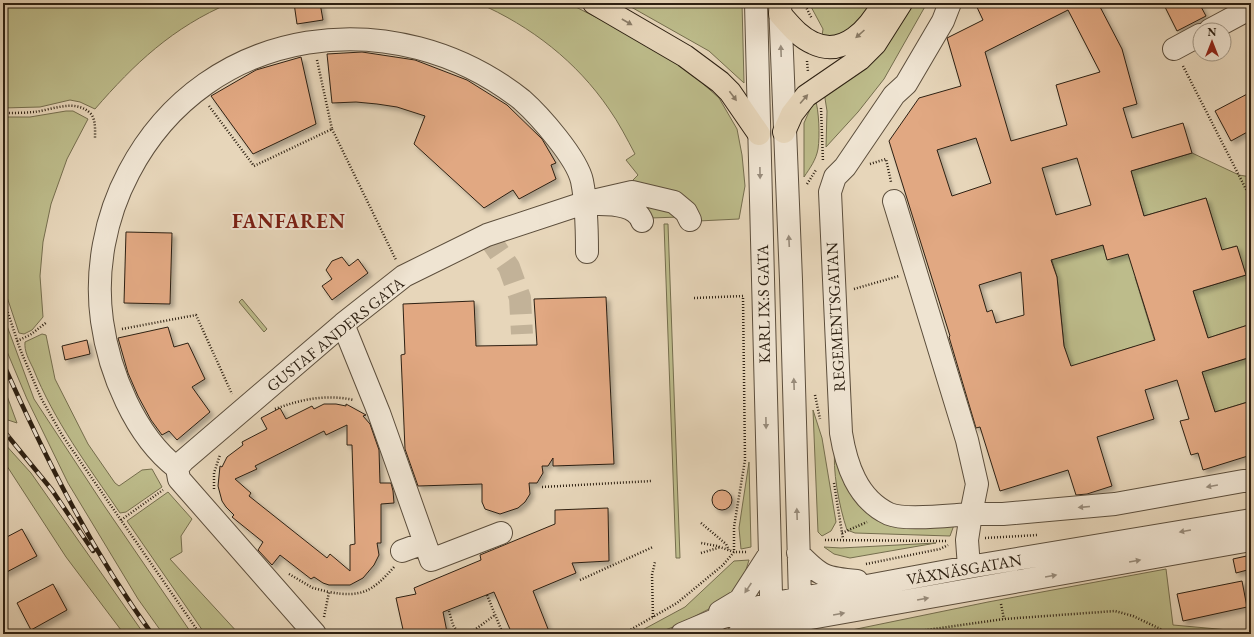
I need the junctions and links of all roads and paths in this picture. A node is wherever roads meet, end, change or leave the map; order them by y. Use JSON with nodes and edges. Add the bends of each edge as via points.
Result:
{"nodes":[{"id":1,"x":594,"y":3,"type":"edge"},
{"id":2,"x":756,"y":3,"type":"edge"},
{"id":3,"x":883,"y":3,"type":"edge"},
{"id":4,"x":901,"y":3,"type":"edge"},
{"id":5,"x":950,"y":3,"type":"edge"},
{"id":6,"x":1251,"y":8,"type":"edge"},
{"id":7,"x":780,"y":9,"type":"edge"},
{"id":8,"x":1225,"y":22,"type":"edge"},
{"id":9,"x":1192,"y":39,"type":"edge"},
{"id":10,"x":1174,"y":49,"type":"joint"},
{"id":11,"x":316,"y":57,"type":"dead end"},
{"id":12,"x":197,"y":90,"type":"junction"},
{"id":13,"x":3,"y":112,"type":"edge"},
{"id":14,"x":332,"y":129,"type":"junction"},
{"id":15,"x":784,"y":132,"type":"junction"},
{"id":16,"x":759,"y":134,"type":"junction"},
{"id":17,"x":95,"y":138,"type":"dead end"},
{"id":18,"x":848,"y":170,"type":"junction"},
{"id":19,"x":1251,"y":199,"type":"edge"},
{"id":20,"x":894,"y":201,"type":"joint"},
{"id":21,"x":584,"y":203,"type":"junction"},
{"id":22,"x":690,"y":220,"type":"dead end"},
{"id":23,"x":642,"y":221,"type":"dead end"},
{"id":24,"x":587,"y":252,"type":"dead end"},
{"id":25,"x":916,"y":270,"type":"junction"},
{"id":26,"x":404,"y":276,"type":"junction"},
{"id":27,"x":834,"y":295,"type":"junction"},
{"id":28,"x":3,"y":298,"type":"edge"},
{"id":29,"x":694,"y":298,"type":"dead end"},
{"id":30,"x":47,"y":322,"type":"dead end"},
{"id":31,"x":343,"y":324,"type":"junction"},
{"id":32,"x":104,"y":333,"type":"junction"},
{"id":33,"x":17,"y":341,"type":"junction"},
{"id":34,"x":812,"y":389,"type":"dead end"},
{"id":35,"x":811,"y":396,"type":"dead end"},
{"id":36,"x":244,"y":409,"type":"junction"},
{"id":37,"x":268,"y":412,"type":"dead end"},
{"id":38,"x":379,"y":413,"type":"junction"},
{"id":39,"x":222,"y":452,"type":"dead end"},
{"id":40,"x":178,"y":473,"type":"junction"},
{"id":41,"x":652,"y":481,"type":"dead end"},
{"id":42,"x":1251,"y":481,"type":"edge"},
{"id":43,"x":542,"y":487,"type":"dead end"},
{"id":44,"x":215,"y":496,"type":"dead end"},
{"id":45,"x":971,"y":514,"type":"junction"},
{"id":46,"x":121,"y":520,"type":"junction"},
{"id":47,"x":1251,"y":520,"type":"edge"},
{"id":48,"x":701,"y":523,"type":"dead end"},
{"id":49,"x":501,"y":533,"type":"dead end"},
{"id":50,"x":991,"y":537,"type":"dead end"},
{"id":51,"x":825,"y":540,"type":"dead end"},
{"id":52,"x":967,"y":540,"type":"junction"},
{"id":53,"x":1251,"y":540,"type":"edge"},
{"id":54,"x":424,"y":543,"type":"junction"},
{"id":55,"x":701,"y":543,"type":"dead end"},
{"id":56,"x":653,"y":547,"type":"dead end"},
{"id":57,"x":721,"y":547,"type":"junction"},
{"id":58,"x":729,"y":550,"type":"junction"},
{"id":59,"x":402,"y":551,"type":"joint"},
{"id":60,"x":734,"y":552,"type":"junction"},
{"id":61,"x":747,"y":552,"type":"dead end"},
{"id":62,"x":701,"y":553,"type":"dead end"},
{"id":63,"x":798,"y":553,"type":"junction"},
{"id":64,"x":769,"y":555,"type":"junction"},
{"id":65,"x":655,"y":562,"type":"dead end"},
{"id":66,"x":864,"y":565,"type":"dead end"},
{"id":67,"x":969,"y":567,"type":"junction"},
{"id":68,"x":287,"y":573,"type":"dead end"},
{"id":69,"x":580,"y":580,"type":"dead end"},
{"id":70,"x":881,"y":583,"type":"junction"},
{"id":71,"x":329,"y":592,"type":"junction"},
{"id":72,"x":487,"y":595,"type":"dead end"},
{"id":73,"x":800,"y":598,"type":"junction"},
{"id":74,"x":1001,"y":599,"type":"dead end"},
{"id":75,"x":449,"y":611,"type":"dead end"},
{"id":76,"x":495,"y":614,"type":"junction"},
{"id":77,"x":653,"y":617,"type":"junction"},
{"id":78,"x":1004,"y":619,"type":"junction"},
{"id":79,"x":771,"y":621,"type":"edge"},
{"id":80,"x":319,"y":627,"type":"edge"},
{"id":81,"x":801,"y":627,"type":"edge"},
{"id":82,"x":687,"y":631,"type":"edge"},
{"id":83,"x":200,"y":634,"type":"edge"},
{"id":84,"x":459,"y":634,"type":"edge"},
{"id":85,"x":469,"y":634,"type":"edge"},
{"id":86,"x":503,"y":634,"type":"edge"},
{"id":87,"x":623,"y":634,"type":"edge"},
{"id":88,"x":739,"y":634,"type":"edge"},
{"id":89,"x":898,"y":634,"type":"edge"},
{"id":90,"x":1171,"y":634,"type":"edge"}],
"edges":[{"from":1,"to":16,"type":"highway","one_way":true,"via":[[686,56],[720,82]]},
{"from":2,"to":16,"type":"street","name":"KARL IX:S GATA"},
{"from":3,"to":7,"type":"highway","one_way":true,"via":[[870,24],[858,36],[836,46],[823,46],[801,36]]},
{"from":15,"to":4,"type":"highway","one_way":true,"via":[[792,114],[806,96],[860,59],[875,44]]},
{"from":5,"to":18,"type":"street","name":"REGEMENTSGATAN","via":[[922,58],[906,84],[894,95]]},
{"from":6,"to":8,"type":"street"},
{"from":15,"to":7,"type":"street","name":"KARL IX:S GATA","one_way":true},
{"from":9,"to":10,"type":"street"},
{"from":10,"to":19,"type":"path"},
{"from":11,"to":14,"type":"path"},
{"from":12,"to":14,"type":"path","via":[[254,166]]},
{"from":12,"to":21,"type":"street","via":[[237,64],[291,43],[356,36],[414,43],[452,56],[488,74],[535,112],[552,131],[582,179]]},
{"from":12,"to":32,"type":"street","via":[[170,114],[144,145],[116,199],[102,258],[100,297]]},
{"from":13,"to":17,"type":"path","via":[[32,112],[76,106],[91,114]]},
{"from":14,"to":26,"type":"path"},
{"from":63,"to":15,"type":"street","name":"KARL IX:S GATA","one_way":true,"via":[[791,280]]},
{"from":16,"to":64,"type":"street","name":"KARL IX:S GATA","one_way":true},
{"from":18,"to":20,"type":"path","via":[[886,159]]},
{"from":18,"to":27,"type":"street","name":"REGEMENTSGATAN","via":[[830,192]]},
{"from":20,"to":25,"type":"street"},
{"from":21,"to":22,"type":"street","name":"GUSTAF ANDERS GATA","via":[[632,192],[674,202],[686,212]]},
{"from":21,"to":23,"type":"street","via":[[623,206],[636,212]]},
{"from":21,"to":24,"type":"street"},
{"from":21,"to":26,"type":"street","name":"GUSTAF ANDERS GATA","via":[[487,235]]},
{"from":25,"to":27,"type":"path"},
{"from":25,"to":45,"type":"street","via":[[976,475],[976,493]]},
{"from":26,"to":31,"type":"street","name":"GUSTAF ANDERS GATA"},
{"from":27,"to":45,"type":"street","name":"REGEMENTSGATAN","via":[[841,433],[844,454],[861,491],[874,504],[891,514],[906,517]]},
{"from":28,"to":33,"type":"path"},
{"from":29,"to":60,"type":"path","via":[[743,296],[744,460],[734,527]]},
{"from":30,"to":33,"type":"path"},
{"from":31,"to":36,"type":"street","name":"GUSTAF ANDERS GATA"},
{"from":31,"to":38,"type":"street"},
{"from":32,"to":36,"type":"path","via":[[196,315],[232,394]]},
{"from":32,"to":40,"type":"street","via":[[115,374],[133,413],[146,434]]},
{"from":33,"to":46,"type":"path","via":[[41,398],[62,435]]},
{"from":34,"to":35,"type":"path"},
{"from":36,"to":40,"type":"street","name":"GUSTAF ANDERS GATA","via":[[197,449]]},
{"from":37,"to":38,"type":"path","via":[[318,397],[338,397],[358,401]]},
{"from":38,"to":54,"type":"street"},
{"from":39,"to":44,"type":"path","via":[[214,473]]},
{"from":40,"to":46,"type":"path"},
{"from":40,"to":80,"type":"street"},
{"from":41,"to":43,"type":"path"},
{"from":42,"to":45,"type":"street","name":"REGEMENTSGATAN","one_way":true,"via":[[1115,504],[1003,514]]},
{"from":45,"to":52,"type":"street"},
{"from":46,"to":83,"type":"path"},
{"from":47,"to":67,"type":"street","name":"VÅXNÄSGATAN","one_way":true},
{"from":48,"to":58,"type":"path","via":[[726,544]]},
{"from":49,"to":54,"type":"street","via":[[431,560]]},
{"from":50,"to":52,"type":"path"},
{"from":51,"to":66,"type":"path","via":[[953,541],[940,549]]},
{"from":52,"to":67,"type":"street"},
{"from":81,"to":53,"type":"street","name":"VÅXNÄSGATAN","one_way":true},
{"from":54,"to":59,"type":"street"},
{"from":55,"to":57,"type":"path"},
{"from":56,"to":69,"type":"path"},
{"from":57,"to":58,"type":"path"},
{"from":57,"to":62,"type":"path"},
{"from":58,"to":60,"type":"path"},
{"from":59,"to":71,"type":"path","via":[[395,566],[379,584],[364,592],[346,595]]},
{"from":60,"to":61,"type":"path"},
{"from":60,"to":77,"type":"path","via":[[723,565],[678,604]]},
{"from":63,"to":70,"type":"street","via":[[816,571],[830,579]]},
{"from":63,"to":73,"type":"street","name":"KARL IX:S GATA"},
{"from":64,"to":79,"type":"street","name":"KARL IX:S GATA"},
{"from":64,"to":82,"type":"street","one_way":true,"via":[[740,600]]},
{"from":65,"to":77,"type":"path","via":[[652,575]]},
{"from":67,"to":70,"type":"street","name":"VÅXNÄSGATAN"},
{"from":68,"to":71,"type":"path","via":[[312,588]]},
{"from":70,"to":73,"type":"street","name":"VÅXNÄSGATAN"},
{"from":71,"to":80,"type":"path"},
{"from":72,"to":76,"type":"path"},
{"from":73,"to":79,"type":"street","name":"VÅXNÄSGATAN"},
{"from":73,"to":81,"type":"street","name":"KARL IX:S GATA"},
{"from":74,"to":78,"type":"path"},
{"from":75,"to":84,"type":"path"},
{"from":76,"to":85,"type":"path"},
{"from":76,"to":86,"type":"path"},
{"from":77,"to":87,"type":"path"},
{"from":78,"to":89,"type":"path"},
{"from":78,"to":90,"type":"path","via":[[1115,612],[1133,616]]},
{"from":79,"to":81,"type":"street","name":"VÅXNÄSGATAN"},
{"from":79,"to":82,"type":"street","name":"VÅXNÄSGATAN","via":[[744,610]]},
{"from":79,"to":88,"type":"street","name":"VÅXNÄSGATAN"}]}
